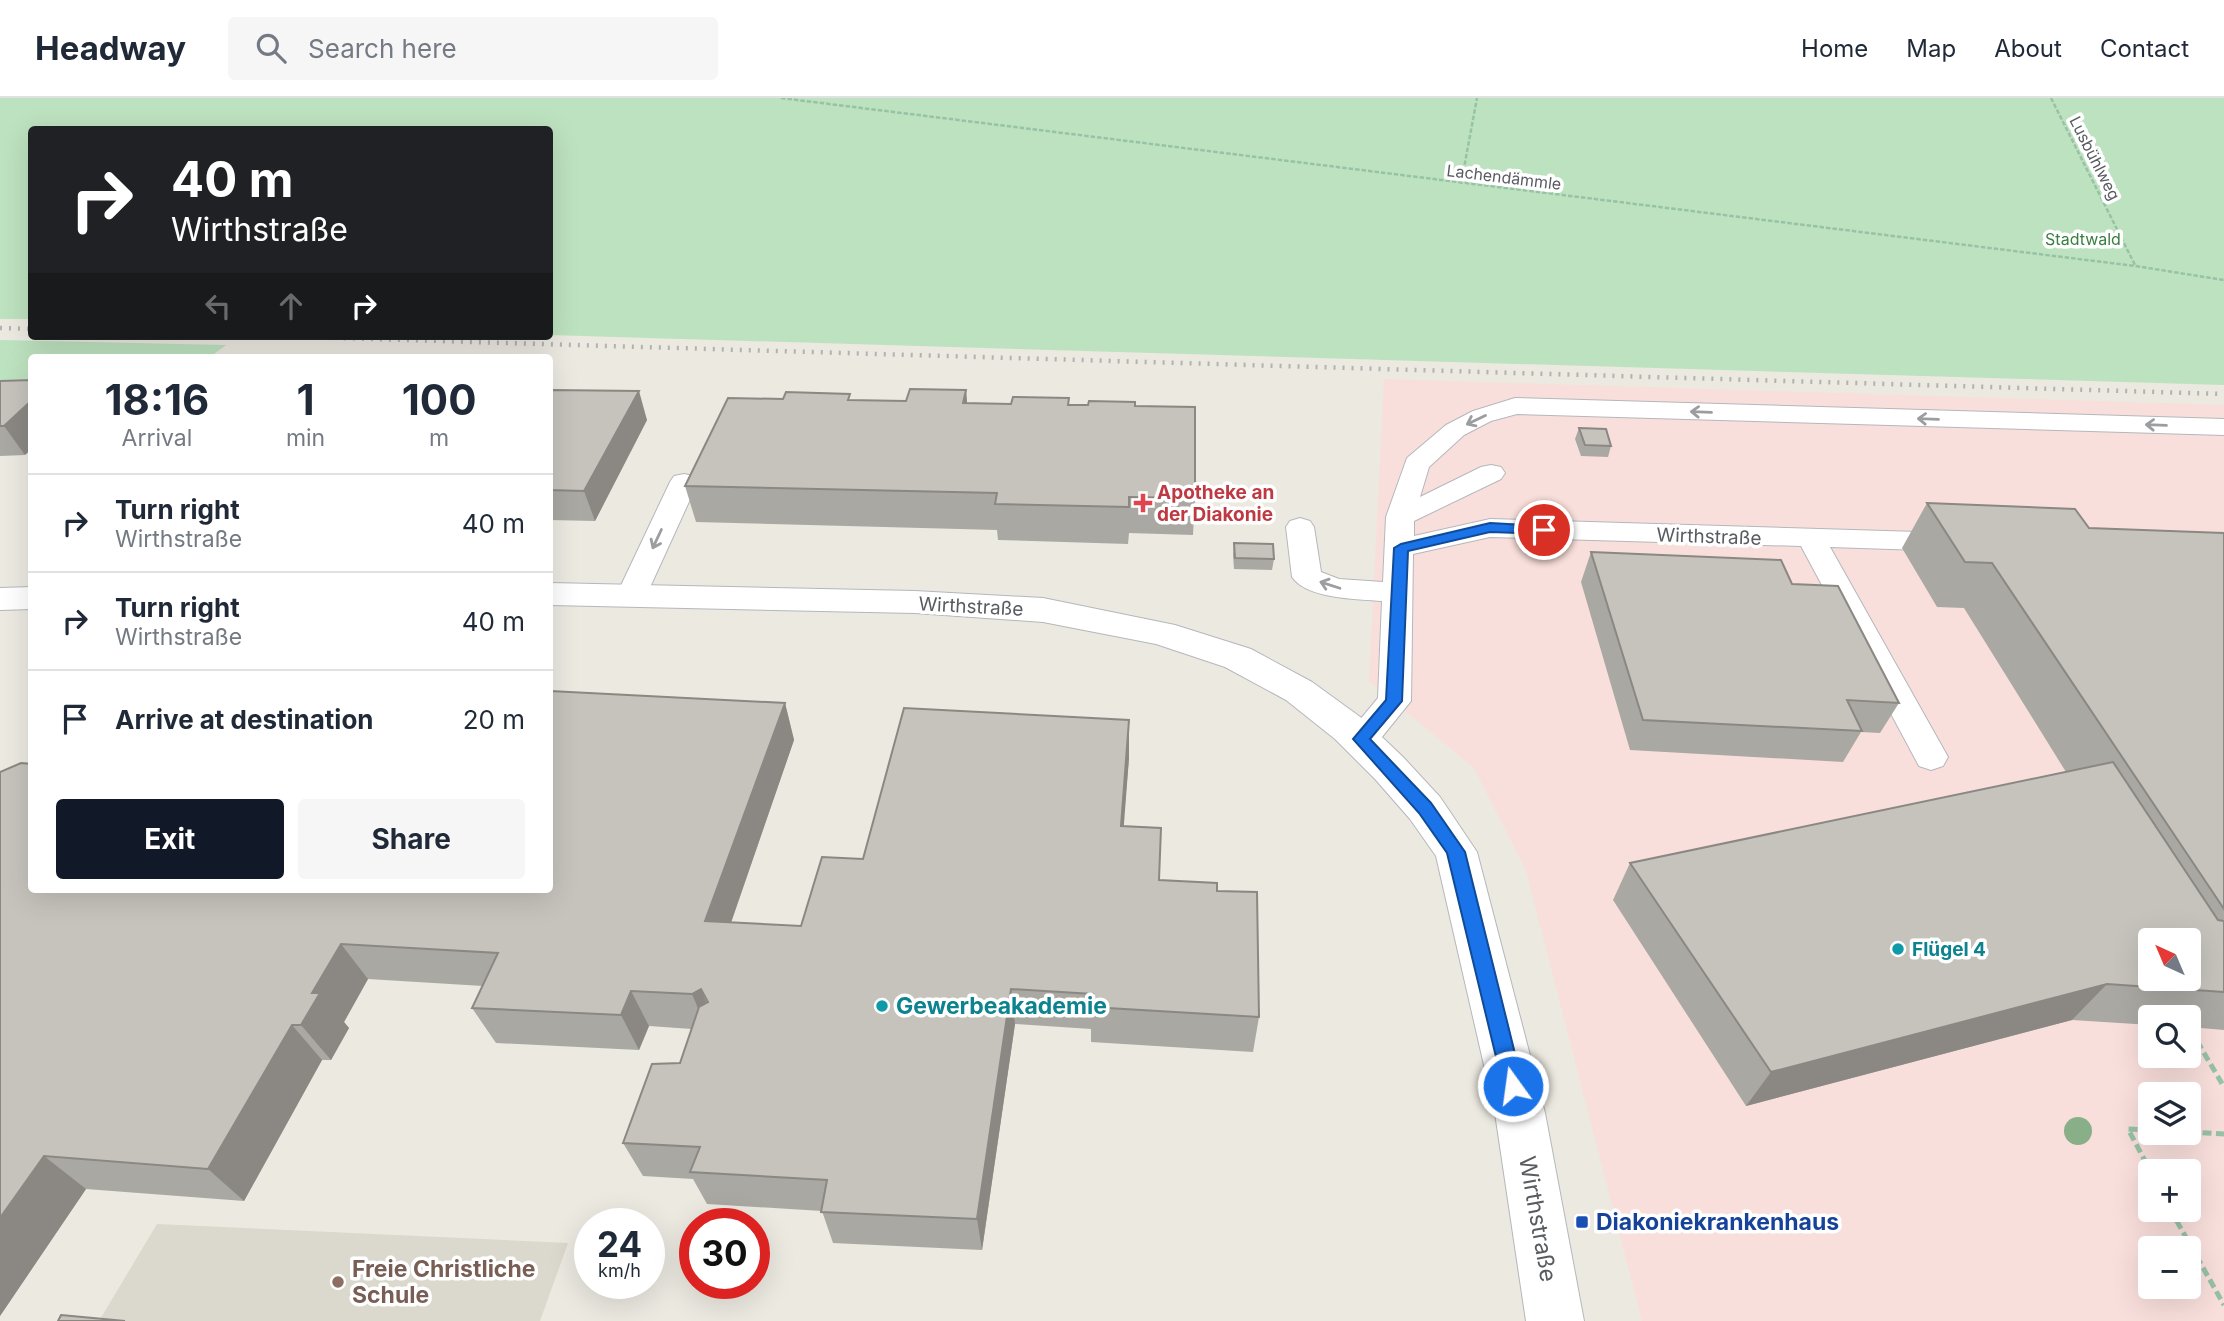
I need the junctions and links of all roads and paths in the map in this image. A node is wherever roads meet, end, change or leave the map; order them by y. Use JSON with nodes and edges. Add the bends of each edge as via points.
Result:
{"nodes":[{"id":1,"x":780,"y":98,"type":"edge"},
{"id":2,"x":1477,"y":98,"type":"edge"},
{"id":3,"x":2051,"y":98,"type":"edge"},
{"id":4,"x":1461,"y":184,"type":"junction"},
{"id":5,"x":2135,"y":266,"type":"junction"},
{"id":6,"x":2224,"y":280,"type":"edge"},
{"id":7,"x":2224,"y":427,"type":"edge"},
{"id":8,"x":1491,"y":473,"type":"dead end"},
{"id":9,"x":684,"y":482,"type":"edge"},
{"id":10,"x":1400,"y":517,"type":"junction"},
{"id":11,"x":1300,"y":527,"type":"dead end"},
{"id":12,"x":1812,"y":540,"type":"junction"},
{"id":13,"x":1977,"y":542,"type":"edge"},
{"id":14,"x":1401,"y":548,"type":"junction"},
{"id":15,"x":1398,"y":593,"type":"junction"},
{"id":16,"x":553,"y":594,"type":"edge"},
{"id":17,"x":631,"y":596,"type":"junction"},
{"id":18,"x":0,"y":598,"type":"edge"},
{"id":19,"x":28,"y":598,"type":"edge"},
{"id":20,"x":1361,"y":739,"type":"junction"},
{"id":21,"x":1931,"y":757,"type":"dead end"},
{"id":22,"x":2201,"y":1048,"type":"edge"},
{"id":23,"x":2224,"y":1087,"type":"edge"},
{"id":24,"x":2138,"y":1129,"type":"edge"},
{"id":25,"x":2201,"y":1133,"type":"edge"},
{"id":26,"x":2224,"y":1134,"type":"edge"},
{"id":27,"x":2144,"y":1159,"type":"edge"},
{"id":28,"x":2177,"y":1222,"type":"edge"},
{"id":29,"x":2224,"y":1306,"type":"edge"},
{"id":30,"x":1555,"y":1321,"type":"edge"}],
"edges":[{"from":1,"to":4,"type":"path","name":"Lachendämmle"},
{"from":2,"to":4,"type":"path"},
{"from":3,"to":5,"type":"path","name":"Lusbühlweg"},
{"from":4,"to":5,"type":"path","name":"Lachendämmle"},
{"from":5,"to":6,"type":"path","name":"Lachendämmle"},
{"from":7,"to":10,"type":"lane","one_way":true,"via":[[1515,407],[1455,430],[1416,464]]},
{"from":8,"to":10,"type":"lane"},
{"from":9,"to":17,"type":"lane","one_way":true},
{"from":10,"to":14,"type":"lane"},
{"from":15,"to":11,"type":"lane","one_way":true,"via":[[1335,588],[1307,577]]},
{"from":12,"to":13,"type":"lane","name":"Wirthstraße"},
{"from":12,"to":14,"type":"lane","name":"Wirthstraße","via":[[1490,527]]},
{"from":12,"to":21,"type":"lane"},
{"from":14,"to":15,"type":"lane"},
{"from":15,"to":20,"type":"lane","via":[[1394,701]]},
{"from":16,"to":17,"type":"street","name":"Wirthstraße"},
{"from":17,"to":20,"type":"street","name":"Wirthstraße","via":[[915,602],[1043,610],[1097,619],[1162,633],[1238,658],[1299,691]]},
{"from":18,"to":19,"type":"street"},
{"from":20,"to":30,"type":"street","name":"Wirthstraße","via":[[1425,808],[1456,852],[1520,1113]]},
{"from":22,"to":23,"type":"path"},
{"from":24,"to":27,"type":"path","via":[[2128,1129]]},
{"from":25,"to":26,"type":"path"},
{"from":28,"to":29,"type":"path"}]}
